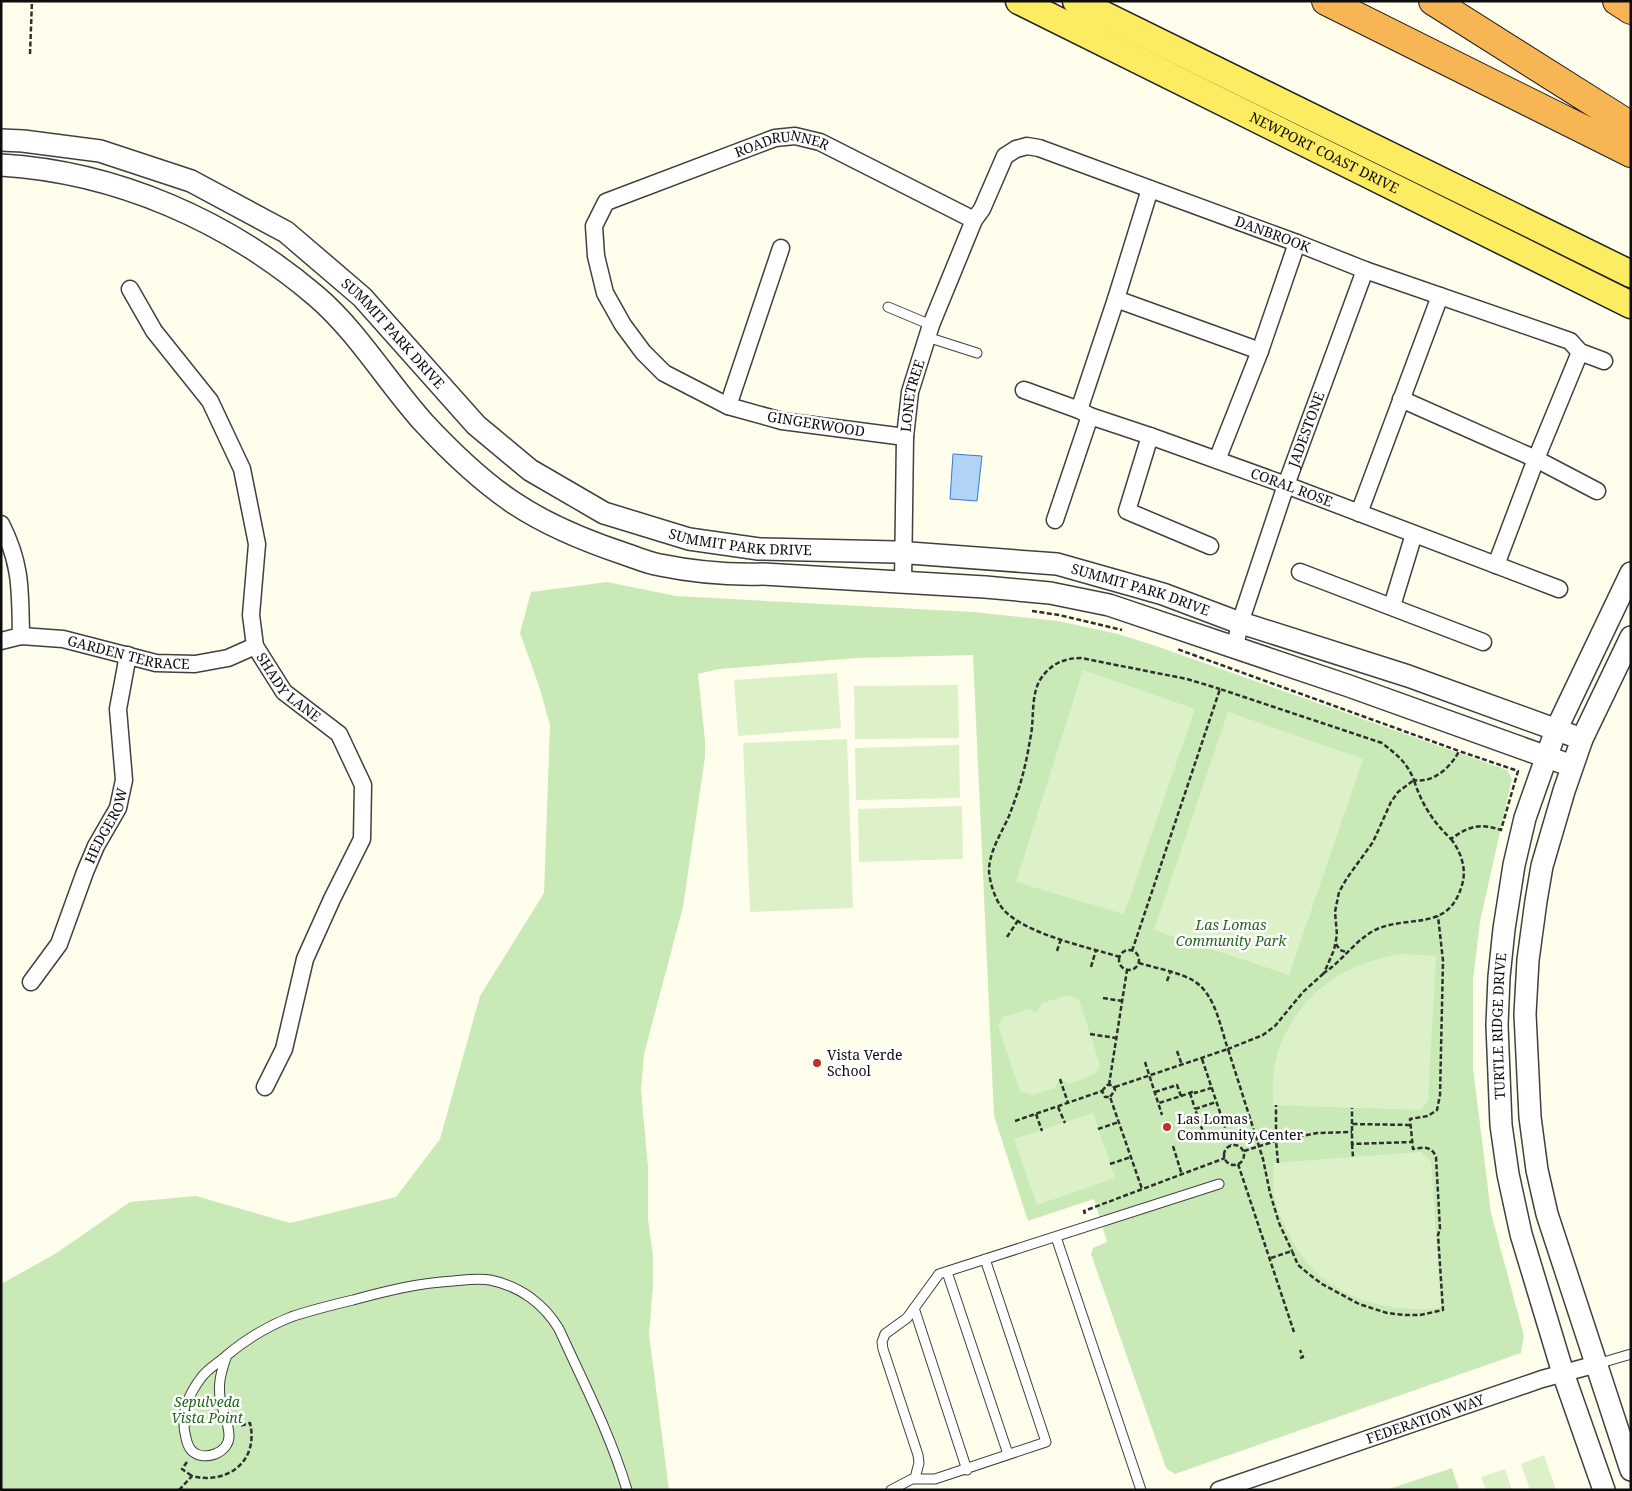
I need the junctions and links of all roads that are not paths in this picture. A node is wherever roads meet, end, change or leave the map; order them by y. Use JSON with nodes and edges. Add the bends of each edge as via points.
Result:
{"nodes":[{"id":1,"x":1019,"y":1,"type":"edge"},
{"id":2,"x":1076,"y":1,"type":"edge"},
{"id":3,"x":1326,"y":1,"type":"edge"},
{"id":4,"x":1433,"y":1,"type":"edge"},
{"id":5,"x":1617,"y":1,"type":"edge"},
{"id":6,"x":1631,"y":10,"type":"edge"},
{"id":7,"x":1631,"y":126,"type":"edge"},
{"id":8,"x":1,"y":140,"type":"edge"},
{"id":9,"x":1631,"y":153,"type":"edge"},
{"id":10,"x":1,"y":165,"type":"edge"},
{"id":11,"x":1150,"y":189,"type":"junction"},
{"id":12,"x":974,"y":220,"type":"junction"},
{"id":13,"x":594,"y":226,"type":"joint"},
{"id":14,"x":1297,"y":243,"type":"junction"},
{"id":15,"x":781,"y":248,"type":"dead end"},
{"id":16,"x":1365,"y":270,"type":"junction"},
{"id":17,"x":1631,"y":274,"type":"edge"},
{"id":18,"x":130,"y":289,"type":"dead end"},
{"id":19,"x":1440,"y":296,"type":"junction"},
{"id":20,"x":1116,"y":299,"type":"junction"},
{"id":21,"x":1631,"y":305,"type":"edge"},
{"id":22,"x":888,"y":307,"type":"dead end"},
{"id":23,"x":929,"y":331,"type":"junction"},
{"id":24,"x":1260,"y":351,"type":"junction"},
{"id":25,"x":1580,"y":352,"type":"junction"},
{"id":26,"x":977,"y":353,"type":"dead end"},
{"id":27,"x":1604,"y":361,"type":"dead end"},
{"id":28,"x":1024,"y":390,"type":"dead end"},
{"id":29,"x":1401,"y":399,"type":"junction"},
{"id":30,"x":728,"y":406,"type":"junction"},
{"id":31,"x":1084,"y":413,"type":"junction"},
{"id":32,"x":1150,"y":436,"type":"junction"},
{"id":33,"x":905,"y":437,"type":"junction"},
{"id":34,"x":1536,"y":459,"type":"junction"},
{"id":35,"x":1217,"y":460,"type":"junction"},
{"id":36,"x":1286,"y":485,"type":"junction"},
{"id":37,"x":1597,"y":491,"type":"dead end"},
{"id":38,"x":1359,"y":513,"type":"junction"},
{"id":39,"x":1055,"y":520,"type":"dead end"},
{"id":40,"x":1,"y":524,"type":"edge"},
{"id":41,"x":1414,"y":534,"type":"junction"},
{"id":42,"x":1210,"y":546,"type":"dead end"},
{"id":43,"x":904,"y":553,"type":"junction"},
{"id":44,"x":1496,"y":565,"type":"junction"},
{"id":45,"x":1300,"y":572,"type":"dead end"},
{"id":46,"x":1631,"y":573,"type":"edge"},
{"id":47,"x":903,"y":582,"type":"junction"},
{"id":48,"x":1559,"y":589,"type":"dead end"},
{"id":49,"x":1392,"y":606,"type":"junction"},
{"id":50,"x":1240,"y":623,"type":"junction"},
{"id":51,"x":21,"y":636,"type":"junction"},
{"id":52,"x":1631,"y":637,"type":"edge"},
{"id":53,"x":1,"y":641,"type":"edge"},
{"id":54,"x":1483,"y":642,"type":"dead end"},
{"id":55,"x":255,"y":646,"type":"junction"},
{"id":56,"x":1235,"y":648,"type":"junction"},
{"id":57,"x":128,"y":655,"type":"junction"},
{"id":58,"x":1556,"y":730,"type":"junction"},
{"id":59,"x":1582,"y":739,"type":"junction"},
{"id":60,"x":1547,"y":756,"type":"junction"},
{"id":61,"x":1572,"y":766,"type":"junction"},
{"id":62,"x":31,"y":982,"type":"dead end"},
{"id":63,"x":265,"y":1087,"type":"dead end"},
{"id":64,"x":1220,"y":1184,"type":"dead end"},
{"id":65,"x":1056,"y":1237,"type":"junction"},
{"id":66,"x":985,"y":1260,"type":"junction"},
{"id":67,"x":947,"y":1272,"type":"junction"},
{"id":68,"x":914,"y":1308,"type":"junction"},
{"id":69,"x":1631,"y":1354,"type":"edge"},
{"id":70,"x":228,"y":1355,"type":"junction"},
{"id":71,"x":1597,"y":1364,"type":"junction"},
{"id":72,"x":1563,"y":1373,"type":"junction"},
{"id":73,"x":1008,"y":1454,"type":"junction"},
{"id":74,"x":967,"y":1470,"type":"junction"},
{"id":75,"x":1631,"y":1470,"type":"edge"},
{"id":76,"x":915,"y":1478,"type":"junction"},
{"id":77,"x":627,"y":1490,"type":"edge"},
{"id":78,"x":891,"y":1490,"type":"edge"},
{"id":79,"x":1141,"y":1490,"type":"edge"},
{"id":80,"x":1219,"y":1490,"type":"edge"},
{"id":81,"x":1604,"y":1490,"type":"edge"}],
"edges":[{"from":1,"to":21,"type":"main road","name":"NEWPORT COAST DRIVE"},
{"from":2,"to":17,"type":"main road","name":"NEWPORT COAST DRIVE"},
{"from":3,"to":9,"type":"highway"},
{"from":4,"to":7,"type":"highway"},
{"from":5,"to":6,"type":"highway"},
{"from":8,"to":43,"type":"street","name":"SUMMIT PARK DRIVE","via":[[100,151],[191,180],[286,232],[362,297],[476,425],[530,470],[604,513],[689,539],[751,548]]},
{"from":10,"to":47,"type":"street","name":"SUMMIT PARK DRIVE","via":[[36,167],[134,192],[179,208],[248,246],[324,303],[459,459],[512,502],[554,526],[659,565],[728,575]]},
{"from":11,"to":12,"type":"street","name":"DANBROOK","via":[[1027,146],[1005,156]]},
{"from":11,"to":14,"type":"street","name":"DANBROOK"},
{"from":11,"to":20,"type":"street"},
{"from":12,"to":13,"type":"street","name":"ROADRUNNER","via":[[820,142],[795,136],[775,138],[606,202]]},
{"from":12,"to":23,"type":"street","name":"LONETREE"},
{"from":13,"to":30,"type":"street","name":"GINGERWOOD","via":[[596,256],[605,293],[643,352],[664,373]]},
{"from":14,"to":16,"type":"street","name":"DANBROOK"},
{"from":14,"to":24,"type":"street"},
{"from":15,"to":30,"type":"street"},
{"from":16,"to":19,"type":"street","name":"DANBROOK"},
{"from":16,"to":36,"type":"street","name":"JADESTONE"},
{"from":18,"to":55,"type":"street","name":"SHADY LANE","via":[[154,331],[210,401],[242,469],[257,544],[251,615]]},
{"from":19,"to":25,"type":"street","name":"DANBROOK","via":[[1570,341]]},
{"from":19,"to":29,"type":"street"},
{"from":20,"to":24,"type":"street"},
{"from":20,"to":31,"type":"street"},
{"from":22,"to":23,"type":"lane"},
{"from":23,"to":26,"type":"lane"},
{"from":23,"to":33,"type":"street","name":"LONETREE","via":[[910,392]]},
{"from":24,"to":35,"type":"street"},
{"from":25,"to":27,"type":"street","name":"DANBROOK"},
{"from":25,"to":34,"type":"street"},
{"from":28,"to":31,"type":"street","name":"CORAL ROSE"},
{"from":29,"to":34,"type":"street"},
{"from":29,"to":38,"type":"street"},
{"from":30,"to":33,"type":"street","name":"GINGERWOOD","via":[[782,421]]},
{"from":31,"to":32,"type":"street","name":"CORAL ROSE"},
{"from":31,"to":39,"type":"street"},
{"from":32,"to":35,"type":"street","name":"CORAL ROSE"},
{"from":32,"to":42,"type":"street","via":[[1127,510]]},
{"from":33,"to":43,"type":"street","name":"LONETREE"},
{"from":34,"to":37,"type":"street"},
{"from":34,"to":44,"type":"street"},
{"from":35,"to":36,"type":"street","name":"CORAL ROSE"},
{"from":36,"to":38,"type":"street","name":"CORAL ROSE"},
{"from":36,"to":50,"type":"street","name":"JADESTONE"},
{"from":38,"to":41,"type":"street","name":"CORAL ROSE"},
{"from":40,"to":51,"type":"street","via":[[11,543],[20,578]]},
{"from":41,"to":44,"type":"street","name":"CORAL ROSE"},
{"from":41,"to":49,"type":"street"},
{"from":43,"to":47,"type":"street","name":"LONETREE"},
{"from":43,"to":50,"type":"street","name":"SUMMIT PARK DRIVE","via":[[1057,564],[1163,594]]},
{"from":44,"to":48,"type":"street","name":"CORAL ROSE"},
{"from":45,"to":49,"type":"street"},
{"from":46,"to":58,"type":"street","name":"TURTLE RIDGE DRIVE"},
{"from":47,"to":56,"type":"street","name":"SUMMIT PARK DRIVE","via":[[1050,593],[1109,605]]},
{"from":49,"to":54,"type":"street"},
{"from":50,"to":56,"type":"street","name":"JADESTONE"},
{"from":50,"to":58,"type":"street","name":"SUMMIT PARK DRIVE","via":[[1408,676]]},
{"from":51,"to":53,"type":"street","name":"GARDEN TERRACE"},
{"from":51,"to":57,"type":"street","name":"GARDEN TERRACE","via":[[63,639]]},
{"from":52,"to":59,"type":"street","name":"TURTLE RIDGE DRIVE"},
{"from":55,"to":57,"type":"street","name":"GARDEN TERRACE","via":[[228,658],[195,664],[156,663]]},
{"from":55,"to":63,"type":"street","name":"SHADY LANE","via":[[284,692],[339,734],[363,785],[362,840],[305,959],[284,1049]]},
{"from":56,"to":60,"type":"street","name":"SUMMIT PARK DRIVE"},
{"from":57,"to":62,"type":"street","name":"HEDGEROW","via":[[118,709],[124,780],[118,808],[96,846],[59,944]]},
{"from":58,"to":59,"type":"street","name":"SUMMIT PARK DRIVE"},
{"from":58,"to":60,"type":"street","name":"TURTLE RIDGE DRIVE"},
{"from":59,"to":61,"type":"street","name":"TURTLE RIDGE DRIVE"},
{"from":60,"to":61,"type":"street","name":"SUMMIT PARK DRIVE"},
{"from":60,"to":72,"type":"street","name":"TURTLE RIDGE DRIVE","via":[[1525,818],[1514,865],[1504,929],[1497,1025],[1501,1125],[1508,1174],[1528,1262]]},
{"from":61,"to":71,"type":"street","name":"TURTLE RIDGE DRIVE","via":[[1542,866],[1536,901],[1528,960],[1526,1065],[1530,1117],[1547,1214]]},
{"from":64,"to":65,"type":"lane"},
{"from":65,"to":66,"type":"lane"},
{"from":65,"to":79,"type":"lane"},
{"from":66,"to":67,"type":"lane"},
{"from":66,"to":73,"type":"lane","via":[[1046,1442]]},
{"from":67,"to":68,"type":"lane","via":[[939,1274]]},
{"from":67,"to":73,"type":"lane"},
{"from":68,"to":74,"type":"lane"},
{"from":68,"to":76,"type":"lane","via":[[907,1318],[885,1334],[882,1342],[918,1455]]},
{"from":69,"to":71,"type":"lane","name":"FEDERATION WAY"},
{"from":70,"to":70,"type":"lane","via":[[208,1369],[192,1389],[185,1407],[184,1433],[188,1446],[201,1455],[214,1454],[228,1445],[229,1430],[221,1402],[220,1377]]},
{"from":70,"to":77,"type":"lane","via":[[262,1331],[334,1304],[433,1282],[490,1280],[537,1301],[552,1316],[606,1428]]},
{"from":71,"to":72,"type":"street","name":"FEDERATION WAY"},
{"from":71,"to":75,"type":"street","name":"TURTLE RIDGE DRIVE"},
{"from":72,"to":80,"type":"street","name":"FEDERATION WAY"},
{"from":72,"to":81,"type":"street","name":"TURTLE RIDGE DRIVE"},
{"from":73,"to":74,"type":"lane"},
{"from":74,"to":76,"type":"lane","via":[[935,1479]]},
{"from":76,"to":78,"type":"lane"}]}
